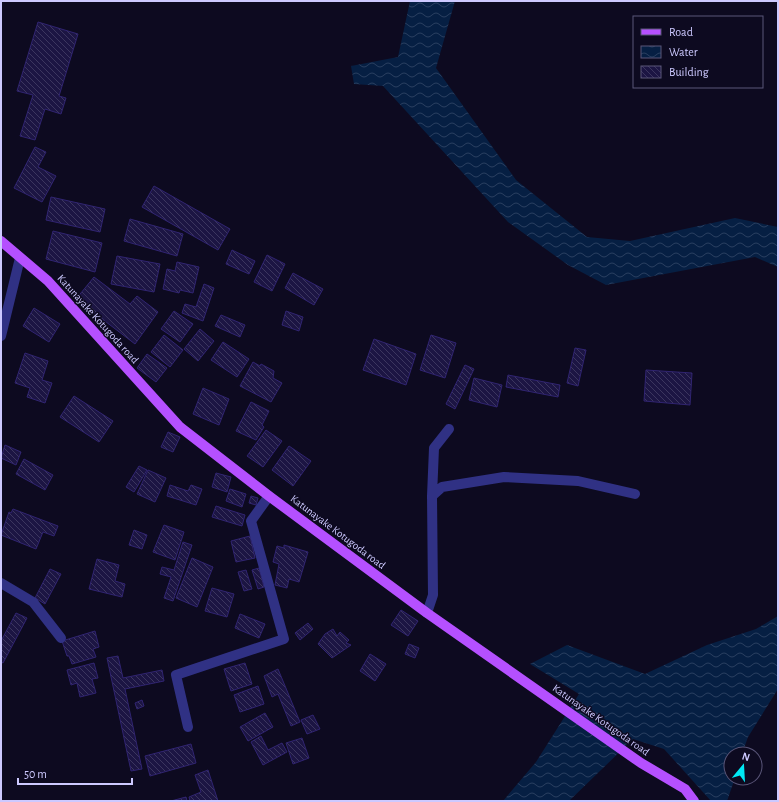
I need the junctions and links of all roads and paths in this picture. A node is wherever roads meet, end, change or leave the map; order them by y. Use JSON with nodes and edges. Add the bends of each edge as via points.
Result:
{"nodes":[{"id":1,"x":1,"y":242,"type":"edge"},
{"id":2,"x":20,"y":258,"type":"junction"},
{"id":3,"x":1,"y":336,"type":"edge"},
{"id":4,"x":449,"y":428,"type":"dead end"},
{"id":5,"x":634,"y":494,"type":"dead end"},
{"id":6,"x":269,"y":496,"type":"junction"},
{"id":7,"x":432,"y":496,"type":"junction"},
{"id":8,"x":1,"y":583,"type":"edge"},
{"id":9,"x":427,"y":613,"type":"junction"},
{"id":10,"x":60,"y":638,"type":"dead end"},
{"id":11,"x":188,"y":727,"type":"dead end"},
{"id":12,"x":694,"y":801,"type":"edge"}],
"edges":[{"from":1,"to":2,"type":"main road","name":"Katunayake Kotugoda road"},
{"from":2,"to":3,"type":"street"},
{"from":2,"to":6,"type":"main road","name":"Katunayake Kotugoda road","via":[[48,281],[180,427]]},
{"from":4,"to":7,"type":"street","via":[[434,448]]},
{"from":5,"to":7,"type":"street","via":[[578,481],[504,478],[442,487]]},
{"from":6,"to":9,"type":"main road","name":"Katunayake Kotugoda road"},
{"from":6,"to":11,"type":"street","via":[[252,521],[284,639],[176,675]]},
{"from":7,"to":9,"type":"street","via":[[433,594]]},
{"from":8,"to":10,"type":"street","via":[[33,602]]},
{"from":9,"to":12,"type":"main road","name":"Katunayake Kotugoda road","via":[[641,763],[685,789]]}]}
